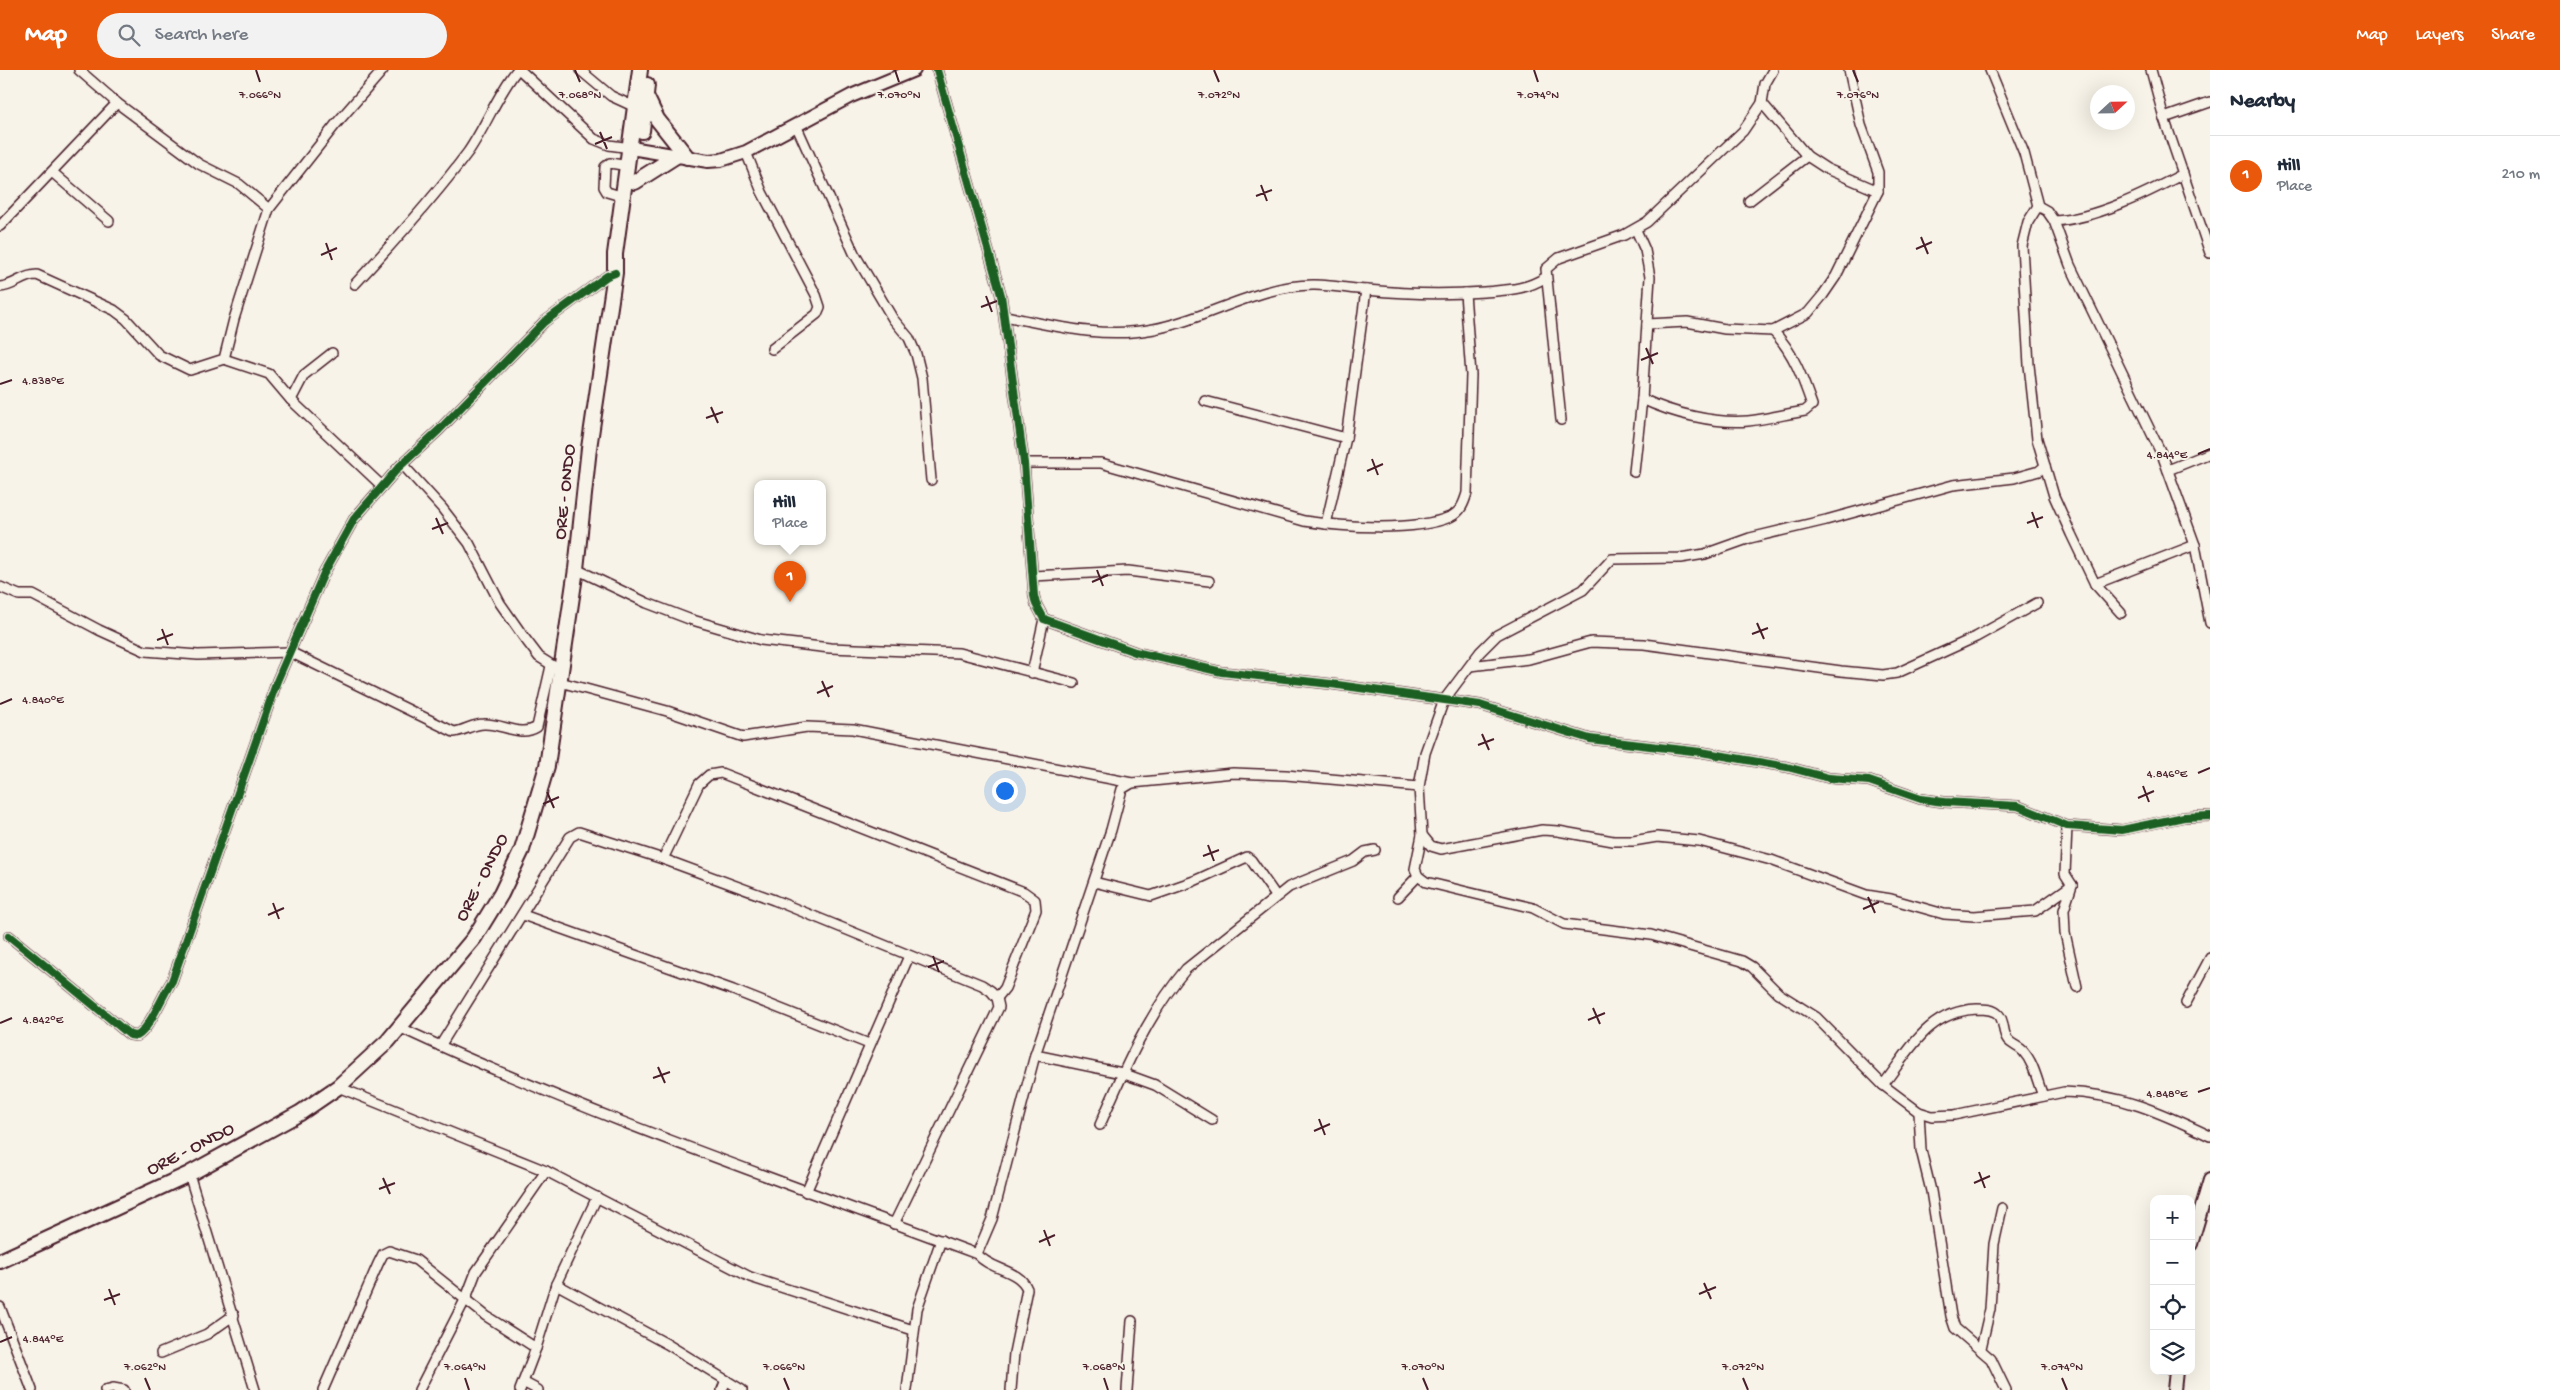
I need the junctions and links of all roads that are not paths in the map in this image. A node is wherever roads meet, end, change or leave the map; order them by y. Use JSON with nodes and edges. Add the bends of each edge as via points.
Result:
{"nodes":[{"id":1,"x":79,"y":70,"type":"edge"},
{"id":2,"x":383,"y":70,"type":"edge"},
{"id":3,"x":519,"y":70,"type":"edge"},
{"id":4,"x":580,"y":70,"type":"edge"},
{"id":5,"x":640,"y":70,"type":"edge"},
{"id":6,"x":648,"y":70,"type":"edge"},
{"id":7,"x":914,"y":70,"type":"edge"},
{"id":8,"x":937,"y":70,"type":"edge"},
{"id":9,"x":1773,"y":70,"type":"edge"},
{"id":10,"x":1849,"y":70,"type":"edge"},
{"id":11,"x":1990,"y":70,"type":"edge"},
{"id":12,"x":2151,"y":70,"type":"edge"},
{"id":13,"x":646,"y":96,"type":"junction"},
{"id":14,"x":117,"y":102,"type":"junction"},
{"id":15,"x":2210,"y":102,"type":"edge"},
{"id":16,"x":1762,"y":103,"type":"junction"},
{"id":17,"x":635,"y":107,"type":"junction"},
{"id":18,"x":2164,"y":118,"type":"junction"},
{"id":19,"x":796,"y":125,"type":"junction"},
{"id":20,"x":635,"y":149,"type":"junction"},
{"id":21,"x":746,"y":152,"type":"junction"},
{"id":22,"x":1807,"y":156,"type":"junction"},
{"id":23,"x":681,"y":157,"type":"junction"},
{"id":24,"x":629,"y":166,"type":"junction"},
{"id":25,"x":52,"y":172,"type":"junction"},
{"id":26,"x":2183,"y":174,"type":"junction"},
{"id":27,"x":635,"y":182,"type":"junction"},
{"id":28,"x":1878,"y":191,"type":"junction"},
{"id":29,"x":624,"y":197,"type":"junction"},
{"id":30,"x":1749,"y":201,"type":"dead end"},
{"id":31,"x":2038,"y":206,"type":"junction"},
{"id":32,"x":269,"y":208,"type":"junction"},
{"id":33,"x":109,"y":221,"type":"dead end"},
{"id":34,"x":2054,"y":221,"type":"junction"},
{"id":35,"x":0,"y":226,"type":"edge"},
{"id":36,"x":1636,"y":230,"type":"junction"},
{"id":37,"x":2207,"y":239,"type":"edge"},
{"id":38,"x":2210,"y":253,"type":"edge"},
{"id":39,"x":616,"y":267,"type":"junction"},
{"id":40,"x":1546,"y":276,"type":"junction"},
{"id":41,"x":355,"y":284,"type":"dead end"},
{"id":42,"x":0,"y":288,"type":"edge"},
{"id":43,"x":1366,"y":290,"type":"junction"},
{"id":44,"x":1464,"y":293,"type":"junction"},
{"id":45,"x":1004,"y":316,"type":"junction"},
{"id":46,"x":1647,"y":324,"type":"junction"},
{"id":47,"x":1773,"y":331,"type":"junction"},
{"id":48,"x":772,"y":349,"type":"dead end"},
{"id":49,"x":332,"y":353,"type":"dead end"},
{"id":50,"x":224,"y":359,"type":"junction"},
{"id":51,"x":1642,"y":399,"type":"junction"},
{"id":52,"x":291,"y":400,"type":"junction"},
{"id":53,"x":1205,"y":401,"type":"dead end"},
{"id":54,"x":1561,"y":420,"type":"dead end"},
{"id":55,"x":1346,"y":438,"type":"junction"},
{"id":56,"x":2210,"y":453,"type":"edge"},
{"id":57,"x":1024,"y":463,"type":"junction"},
{"id":58,"x":402,"y":464,"type":"junction"},
{"id":59,"x":2045,"y":466,"type":"junction"},
{"id":60,"x":2168,"y":470,"type":"junction"},
{"id":61,"x":1634,"y":472,"type":"dead end"},
{"id":62,"x":931,"y":480,"type":"dead end"},
{"id":63,"x":382,"y":486,"type":"junction"},
{"id":64,"x":1326,"y":524,"type":"junction"},
{"id":65,"x":2195,"y":545,"type":"junction"},
{"id":66,"x":576,"y":570,"type":"junction"},
{"id":67,"x":1033,"y":576,"type":"junction"},
{"id":68,"x":1210,"y":581,"type":"dead end"},
{"id":69,"x":2095,"y":584,"type":"junction"},
{"id":70,"x":0,"y":587,"type":"edge"},
{"id":71,"x":2037,"y":603,"type":"dead end"},
{"id":72,"x":2121,"y":613,"type":"dead end"},
{"id":73,"x":1044,"y":619,"type":"junction"},
{"id":74,"x":2210,"y":622,"type":"edge"},
{"id":75,"x":290,"y":652,"type":"junction"},
{"id":76,"x":1470,"y":666,"type":"junction"},
{"id":77,"x":557,"y":672,"type":"junction"},
{"id":78,"x":1032,"y":673,"type":"junction"},
{"id":79,"x":1074,"y":684,"type":"dead end"},
{"id":80,"x":1444,"y":700,"type":"junction"},
{"id":81,"x":1132,"y":783,"type":"junction"},
{"id":82,"x":1419,"y":787,"type":"junction"},
{"id":83,"x":2210,"y":816,"type":"edge"},
{"id":84,"x":2067,"y":826,"type":"junction"},
{"id":85,"x":1422,"y":835,"type":"junction"},
{"id":86,"x":1375,"y":850,"type":"dead end"},
{"id":87,"x":664,"y":859,"type":"junction"},
{"id":88,"x":1418,"y":876,"type":"junction"},
{"id":89,"x":1094,"y":882,"type":"junction"},
{"id":90,"x":2072,"y":885,"type":"junction"},
{"id":91,"x":1276,"y":896,"type":"junction"},
{"id":92,"x":1398,"y":897,"type":"dead end"},
{"id":93,"x":522,"y":915,"type":"junction"},
{"id":94,"x":9,"y":936,"type":"dead end"},
{"id":95,"x":909,"y":956,"type":"junction"},
{"id":96,"x":2210,"y":958,"type":"edge"},
{"id":97,"x":2078,"y":987,"type":"dead end"},
{"id":98,"x":997,"y":998,"type":"junction"},
{"id":99,"x":2186,"y":1003,"type":"dead end"},
{"id":100,"x":401,"y":1028,"type":"junction"},
{"id":101,"x":869,"y":1044,"type":"junction"},
{"id":102,"x":440,"y":1046,"type":"junction"},
{"id":103,"x":1035,"y":1055,"type":"junction"},
{"id":104,"x":1122,"y":1074,"type":"junction"},
{"id":105,"x":1883,"y":1085,"type":"junction"},
{"id":106,"x":338,"y":1087,"type":"junction"},
{"id":107,"x":2043,"y":1096,"type":"junction"},
{"id":108,"x":1919,"y":1112,"type":"junction"},
{"id":109,"x":1212,"y":1120,"type":"dead end"},
{"id":110,"x":1100,"y":1125,"type":"dead end"},
{"id":111,"x":2210,"y":1136,"type":"edge"},
{"id":112,"x":546,"y":1171,"type":"junction"},
{"id":113,"x":189,"y":1174,"type":"junction"},
{"id":114,"x":2210,"y":1180,"type":"edge"},
{"id":115,"x":806,"y":1192,"type":"junction"},
{"id":116,"x":597,"y":1197,"type":"junction"},
{"id":117,"x":2002,"y":1208,"type":"dead end"},
{"id":118,"x":894,"y":1224,"type":"junction"},
{"id":119,"x":941,"y":1240,"type":"junction"},
{"id":120,"x":2192,"y":1240,"type":"edge"},
{"id":121,"x":977,"y":1254,"type":"junction"},
{"id":122,"x":0,"y":1261,"type":"edge"},
{"id":123,"x":556,"y":1284,"type":"junction"},
{"id":124,"x":466,"y":1298,"type":"junction"},
{"id":125,"x":0,"y":1307,"type":"edge"},
{"id":126,"x":234,"y":1316,"type":"junction"},
{"id":127,"x":1132,"y":1321,"type":"dead end"},
{"id":128,"x":913,"y":1330,"type":"junction"},
{"id":129,"x":536,"y":1348,"type":"junction"},
{"id":130,"x":1981,"y":1348,"type":"junction"},
{"id":131,"x":161,"y":1353,"type":"dead end"},
{"id":132,"x":2176,"y":1375,"type":"edge"},
{"id":133,"x":726,"y":1380,"type":"junction"},
{"id":134,"x":522,"y":1386,"type":"edge"},
{"id":135,"x":32,"y":1390,"type":"edge"},
{"id":136,"x":105,"y":1390,"type":"edge"},
{"id":137,"x":124,"y":1390,"type":"edge"},
{"id":138,"x":255,"y":1390,"type":"edge"},
{"id":139,"x":323,"y":1390,"type":"edge"},
{"id":140,"x":419,"y":1390,"type":"edge"},
{"id":141,"x":538,"y":1390,"type":"edge"},
{"id":142,"x":722,"y":1390,"type":"edge"},
{"id":143,"x":742,"y":1390,"type":"edge"},
{"id":144,"x":907,"y":1390,"type":"edge"},
{"id":145,"x":1011,"y":1390,"type":"edge"},
{"id":146,"x":1127,"y":1390,"type":"edge"},
{"id":147,"x":2006,"y":1390,"type":"edge"},
{"id":148,"x":2174,"y":1390,"type":"edge"}],
"edges":[{"from":1,"to":14,"type":"street"},
{"from":2,"to":32,"type":"street"},
{"from":3,"to":20,"type":"street","via":[[594,139],[608,145]]},
{"from":3,"to":41,"type":"street","via":[[507,83],[469,150],[426,207]]},
{"from":4,"to":17,"type":"street","via":[[611,96]]},
{"from":5,"to":17,"type":"main road"},
{"from":6,"to":13,"type":"main road"},
{"from":7,"to":19,"type":"main road","via":[[851,96]]},
{"from":8,"to":45,"type":"street","via":[[995,271]]},
{"from":9,"to":16,"type":"street","via":[[1765,84]]},
{"from":10,"to":28,"type":"street","via":[[1861,124],[1878,172]]},
{"from":11,"to":31,"type":"street","via":[[2024,153]]},
{"from":12,"to":18,"type":"street"},
{"from":13,"to":20,"type":"main road"},
{"from":13,"to":23,"type":"main road"},
{"from":14,"to":25,"type":"street"},
{"from":14,"to":32,"type":"street","via":[[199,164],[239,184]]},
{"from":15,"to":18,"type":"street"},
{"from":16,"to":22,"type":"street"},
{"from":16,"to":36,"type":"street","via":[[1743,132]]},
{"from":17,"to":20,"type":"main road"},
{"from":18,"to":26,"type":"street"},
{"from":19,"to":21,"type":"main road"},
{"from":19,"to":62,"type":"street","via":[[854,253],[916,354],[922,378]]},
{"from":20,"to":23,"type":"main road"},
{"from":20,"to":24,"type":"main road"},
{"from":20,"to":27,"type":"main road"},
{"from":21,"to":23,"type":"main road","via":[[721,160]]},
{"from":21,"to":48,"type":"street","via":[[762,192],[820,307],[817,314]]},
{"from":22,"to":28,"type":"street","via":[[1827,169]]},
{"from":22,"to":30,"type":"street"},
{"from":23,"to":27,"type":"main road"},
{"from":24,"to":29,"type":"main road"},
{"from":24,"to":29,"type":"street","via":[[610,163],[605,167],[604,187],[607,192]]},
{"from":25,"to":33,"type":"street"},
{"from":25,"to":35,"type":"street"},
{"from":26,"to":34,"type":"street","via":[[2139,197],[2068,220]]},
{"from":26,"to":37,"type":"street"},
{"from":27,"to":39,"type":"main road"},
{"from":28,"to":47,"type":"street","via":[[1836,276],[1823,295],[1808,313]]},
{"from":29,"to":39,"type":"main road"},
{"from":31,"to":34,"type":"street","via":[[2047,211]]},
{"from":31,"to":59,"type":"street","via":[[2028,222],[2022,246],[2033,407]]},
{"from":32,"to":50,"type":"street"},
{"from":34,"to":60,"type":"street","via":[[2070,265]]},
{"from":36,"to":40,"type":"street","via":[[1559,258],[1546,269]]},
{"from":36,"to":46,"type":"street","via":[[1650,277]]},
{"from":37,"to":38,"type":"street"},
{"from":39,"to":58,"type":"street","via":[[544,322]]},
{"from":39,"to":66,"type":"main road","name":"ORE - ONDO","via":[[589,448]]},
{"from":40,"to":44,"type":"street","via":[[1522,288]]},
{"from":40,"to":54,"type":"street"},
{"from":42,"to":50,"type":"street","via":[[11,286],[26,275],[37,275],[114,310],[158,355],[190,370]]},
{"from":43,"to":44,"type":"street"},
{"from":43,"to":45,"type":"street","via":[[1313,285],[1267,292],[1155,329],[1128,333],[1069,329]]},
{"from":43,"to":55,"type":"street"},
{"from":44,"to":64,"type":"street","via":[[1471,375],[1464,505],[1451,516],[1422,524]]},
{"from":45,"to":57,"type":"street"},
{"from":46,"to":47,"type":"street","via":[[1687,322],[1725,329]]},
{"from":46,"to":51,"type":"street"},
{"from":47,"to":51,"type":"street","via":[[1784,342],[1808,393],[1812,405],[1805,411],[1747,421],[1727,420],[1669,409]]},
{"from":49,"to":52,"type":"street","via":[[304,374]]},
{"from":50,"to":52,"type":"street","via":[[269,374]]},
{"from":51,"to":61,"type":"street"},
{"from":52,"to":63,"type":"street"},
{"from":53,"to":55,"type":"street"},
{"from":55,"to":64,"type":"street"},
{"from":56,"to":60,"type":"street"},
{"from":57,"to":64,"type":"street","via":[[1101,463],[1304,521]]},
{"from":57,"to":67,"type":"street"},
{"from":58,"to":63,"type":"street"},
{"from":58,"to":77,"type":"street","via":[[469,543],[500,604],[539,658]]},
{"from":59,"to":69,"type":"street","via":[[2054,496]]},
{"from":59,"to":76,"type":"street","via":[[2014,478],[1972,482],[1759,536],[1705,554],[1680,558],[1612,558],[1583,590],[1497,635]]},
{"from":60,"to":65,"type":"street"},
{"from":63,"to":75,"type":"street","via":[[354,519],[324,574]]},
{"from":65,"to":69,"type":"street"},
{"from":65,"to":74,"type":"street"},
{"from":66,"to":77,"type":"main road","name":"ORE - ONDO"},
{"from":66,"to":78,"type":"street","via":[[689,620],[761,640],[830,648],[959,653]]},
{"from":67,"to":68,"type":"street","via":[[1128,571]]},
{"from":67,"to":73,"type":"street","via":[[1036,604]]},
{"from":69,"to":72,"type":"street"},
{"from":70,"to":75,"type":"street","via":[[19,595],[32,595],[145,650],[198,655]]},
{"from":71,"to":76,"type":"street","via":[[1976,637],[1898,673],[1883,675],[1644,644],[1591,642],[1529,659]]},
{"from":73,"to":78,"type":"street"},
{"from":73,"to":80,"type":"street","via":[[1135,652],[1222,672]]},
{"from":75,"to":77,"type":"street","via":[[454,732],[482,724],[518,731],[537,727]]},
{"from":75,"to":94,"type":"street","via":[[277,680],[172,981],[141,1034],[130,1035],[116,1025]]},
{"from":76,"to":80,"type":"street"},
{"from":77,"to":81,"type":"street","via":[[743,737],[807,728],[853,729]]},
{"from":77,"to":100,"type":"main road","name":"ORE - ONDO","via":[[547,766],[522,850],[501,894],[474,938]]},
{"from":78,"to":79,"type":"street"},
{"from":80,"to":82,"type":"street","via":[[1425,753]]},
{"from":80,"to":84,"type":"street","via":[[1480,705],[1590,739],[1701,752],[1829,778],[1868,781],[1929,800],[2018,806]]},
{"from":81,"to":82,"type":"street","via":[[1233,773]]},
{"from":81,"to":89,"type":"street","via":[[1122,789]]},
{"from":82,"to":85,"type":"street"},
{"from":83,"to":84,"type":"street","via":[[2184,817],[2122,830]]},
{"from":84,"to":90,"type":"street","via":[[2065,874]]},
{"from":85,"to":88,"type":"street","via":[[1415,869]]},
{"from":85,"to":90,"type":"street","via":[[1431,846],[1441,849],[1542,830],[1613,841],[1657,837],[1699,841],[1771,860],[1866,894],[1944,914],[1974,916],[2035,911]]},
{"from":86,"to":91,"type":"street","via":[[1301,881]]},
{"from":87,"to":93,"type":"street","via":[[579,832],[570,837]]},
{"from":87,"to":95,"type":"street"},
{"from":87,"to":98,"type":"street","via":[[699,784],[709,775],[721,774],[1024,892],[1035,900],[1036,910],[1005,988]]},
{"from":88,"to":92,"type":"street"},
{"from":88,"to":105,"type":"street","via":[[1442,887],[1533,908],[1564,924],[1651,935],[1742,962],[1752,967],[1778,993],[1816,1018]]},
{"from":89,"to":91,"type":"street","via":[[1150,896],[1247,857]]},
{"from":89,"to":103,"type":"street"},
{"from":90,"to":97,"type":"street","via":[[2064,910],[2065,933]]},
{"from":91,"to":104,"type":"street","via":[[1175,981]]},
{"from":93,"to":101,"type":"street","via":[[733,990]]},
{"from":93,"to":102,"type":"street"},
{"from":95,"to":98,"type":"street","via":[[982,985]]},
{"from":95,"to":101,"type":"street"},
{"from":96,"to":99,"type":"street"},
{"from":98,"to":118,"type":"street","via":[[999,1007],[984,1042]]},
{"from":100,"to":102,"type":"street"},
{"from":100,"to":106,"type":"main road","name":"ORE - ONDO"},
{"from":101,"to":115,"type":"street"},
{"from":102,"to":115,"type":"street","via":[[650,1134]]},
{"from":103,"to":104,"type":"street"},
{"from":103,"to":121,"type":"street","via":[[992,1219]]},
{"from":104,"to":109,"type":"street","via":[[1155,1085]]},
{"from":104,"to":110,"type":"street"},
{"from":105,"to":107,"type":"street","via":[[1934,1022],[1964,1010],[1980,1009],[1998,1014],[2007,1040],[2020,1048],[2030,1062]]},
{"from":105,"to":108,"type":"street"},
{"from":106,"to":112,"type":"street"},
{"from":106,"to":113,"type":"main road","name":"ORE - ONDO","via":[[300,1113]]},
{"from":107,"to":108,"type":"street","via":[[1954,1115],[1932,1116]]},
{"from":107,"to":111,"type":"street","via":[[2079,1092],[2130,1101]]},
{"from":108,"to":130,"type":"street","via":[[1921,1150],[1931,1191],[1951,1316],[1955,1328]]},
{"from":112,"to":116,"type":"street"},
{"from":112,"to":124,"type":"street","via":[[476,1272]]},
{"from":113,"to":122,"type":"main road","name":"ORE - ONDO"},
{"from":113,"to":126,"type":"street"},
{"from":114,"to":120,"type":"main road"},
{"from":115,"to":118,"type":"street"},
{"from":116,"to":123,"type":"street"},
{"from":116,"to":128,"type":"street","via":[[750,1277]]},
{"from":117,"to":130,"type":"street","via":[[1994,1244],[1990,1309]]},
{"from":118,"to":119,"type":"street"},
{"from":119,"to":121,"type":"street"},
{"from":119,"to":128,"type":"street","via":[[924,1284]]},
{"from":121,"to":145,"type":"street","via":[[984,1262],[1019,1278],[1027,1290],[1014,1353]]},
{"from":123,"to":129,"type":"street"},
{"from":123,"to":133,"type":"street"},
{"from":124,"to":129,"type":"street","via":[[486,1316]]},
{"from":124,"to":139,"type":"street","via":[[416,1260],[395,1252],[383,1254]]},
{"from":124,"to":140,"type":"street"},
{"from":125,"to":135,"type":"street"},
{"from":126,"to":131,"type":"street","via":[[206,1334]]},
{"from":126,"to":138,"type":"street"},
{"from":127,"to":146,"type":"street"},
{"from":128,"to":144,"type":"street"},
{"from":129,"to":134,"type":"street"},
{"from":130,"to":147,"type":"street","via":[[2001,1376]]},
{"from":132,"to":148,"type":"main road"},
{"from":133,"to":142,"type":"street"},
{"from":133,"to":143,"type":"street"},
{"from":134,"to":141,"type":"street"},
{"from":136,"to":137,"type":"street"}]}
